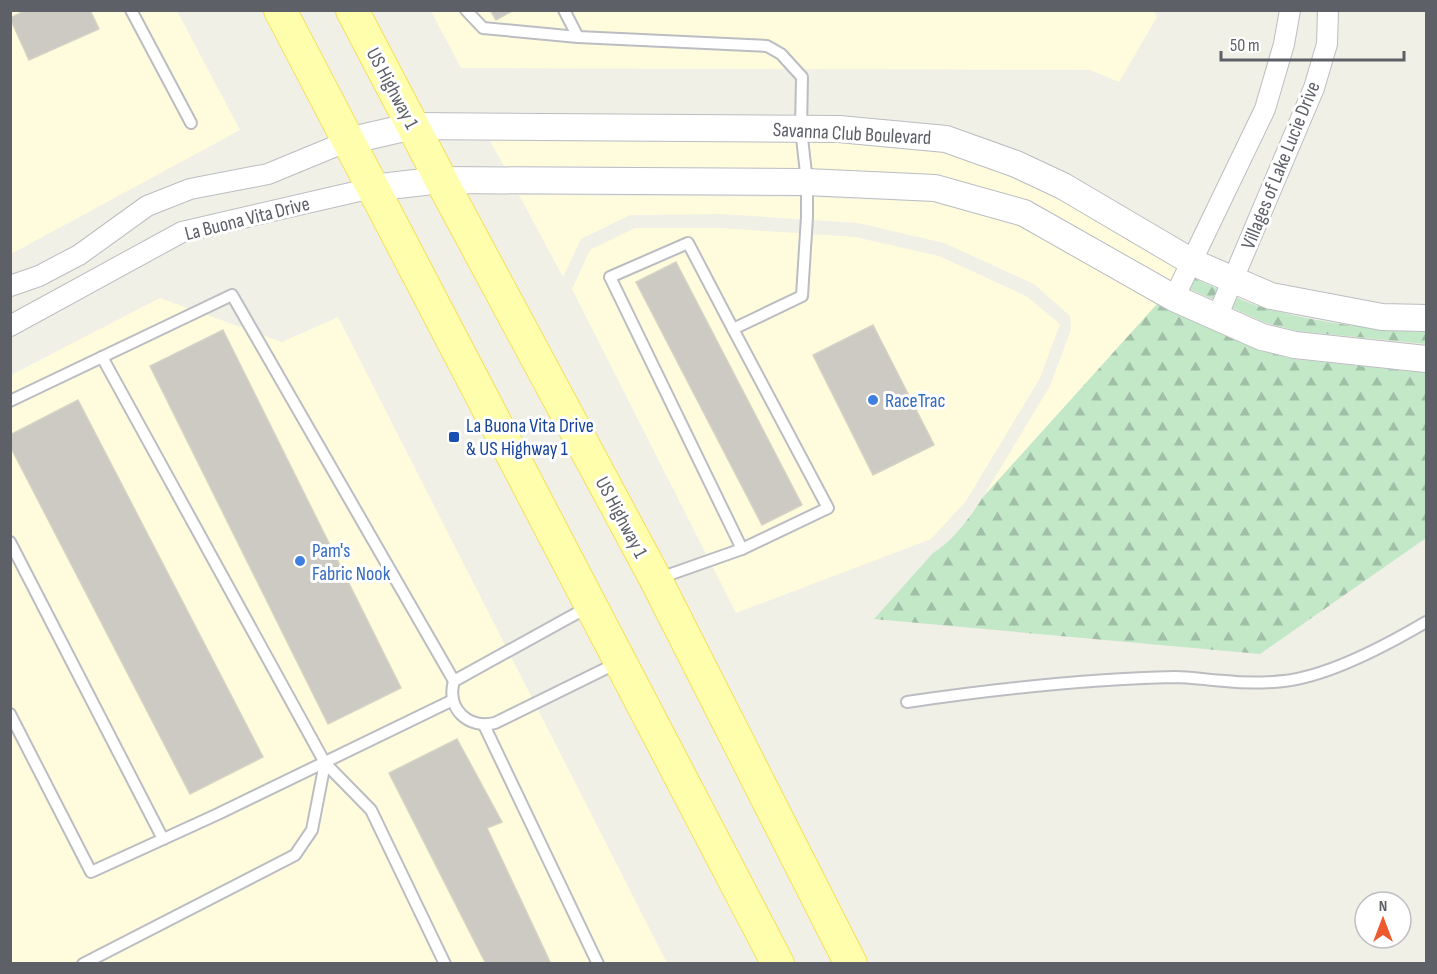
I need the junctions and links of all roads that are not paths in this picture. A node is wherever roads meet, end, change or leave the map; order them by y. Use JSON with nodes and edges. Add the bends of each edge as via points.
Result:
{"nodes":[{"id":1,"x":131,"y":10,"type":"edge"},
{"id":2,"x":280,"y":10,"type":"edge"},
{"id":3,"x":352,"y":10,"type":"edge"},
{"id":4,"x":466,"y":10,"type":"edge"},
{"id":5,"x":564,"y":10,"type":"edge"},
{"id":6,"x":1290,"y":10,"type":"edge"},
{"id":7,"x":1328,"y":10,"type":"edge"},
{"id":8,"x":578,"y":37,"type":"junction"},
{"id":9,"x":191,"y":123,"type":"dead end"},
{"id":10,"x":412,"y":126,"type":"junction"},
{"id":11,"x":801,"y":129,"type":"junction"},
{"id":12,"x":348,"y":141,"type":"junction"},
{"id":13,"x":441,"y":180,"type":"junction"},
{"id":14,"x":807,"y":182,"type":"junction"},
{"id":15,"x":372,"y":188,"type":"junction"},
{"id":16,"x":1192,"y":262,"type":"junction"},
{"id":17,"x":50,"y":270,"type":"junction"},
{"id":18,"x":1233,"y":279,"type":"junction"},
{"id":19,"x":10,"y":286,"type":"edge"},
{"id":20,"x":64,"y":298,"type":"junction"},
{"id":21,"x":1174,"y":298,"type":"junction"},
{"id":22,"x":1217,"y":317,"type":"junction"},
{"id":23,"x":1426,"y":318,"type":"edge"},
{"id":24,"x":10,"y":326,"type":"edge"},
{"id":25,"x":733,"y":329,"type":"junction"},
{"id":26,"x":102,"y":357,"type":"junction"},
{"id":27,"x":1426,"y":359,"type":"edge"},
{"id":28,"x":10,"y":401,"type":"edge"},
{"id":29,"x":10,"y":542,"type":"edge"},
{"id":30,"x":742,"y":549,"type":"junction"},
{"id":31,"x":656,"y":580,"type":"junction"},
{"id":32,"x":591,"y":606,"type":"junction"},
{"id":33,"x":1426,"y":622,"type":"edge"},
{"id":34,"x":620,"y":662,"type":"junction"},
{"id":35,"x":454,"y":681,"type":"junction"},
{"id":36,"x":453,"y":700,"type":"junction"},
{"id":37,"x":907,"y":702,"type":"dead end"},
{"id":38,"x":10,"y":714,"type":"edge"},
{"id":39,"x":484,"y":725,"type":"junction"},
{"id":40,"x":325,"y":763,"type":"junction"},
{"id":41,"x":163,"y":839,"type":"junction"},
{"id":42,"x":83,"y":963,"type":"edge"},
{"id":43,"x":445,"y":963,"type":"edge"},
{"id":44,"x":598,"y":963,"type":"edge"},
{"id":45,"x":778,"y":963,"type":"edge"},
{"id":46,"x":851,"y":963,"type":"edge"}],
"edges":[{"from":1,"to":9,"type":"lane"},
{"from":2,"to":12,"type":"main road"},
{"from":3,"to":10,"type":"main road","name":"US Highway 1"},
{"from":4,"to":8,"type":"lane","via":[[483,28]]},
{"from":5,"to":8,"type":"lane"},
{"from":6,"to":16,"type":"street","name":"Villages of Lake Lucie Drive","via":[[1265,109]]},
{"from":7,"to":18,"type":"street","name":"Villages of Lake Lucie Drive","via":[[1327,44],[1314,88]]},
{"from":8,"to":11,"type":"lane","via":[[766,46],[781,54],[802,77]]},
{"from":10,"to":11,"type":"street","name":"Savanna Club Boulevard"},
{"from":10,"to":12,"type":"street","name":"Savanna Club Boulevard"},
{"from":10,"to":13,"type":"main road","name":"US Highway 1"},
{"from":11,"to":14,"type":"lane"},
{"from":11,"to":16,"type":"street","name":"Savanna Club Boulevard","via":[[946,139],[1063,186]]},
{"from":12,"to":15,"type":"main road"},
{"from":12,"to":17,"type":"street","name":"La Buona Vita Drive","via":[[268,174],[190,189],[147,206],[79,255]]},
{"from":13,"to":14,"type":"street"},
{"from":13,"to":15,"type":"street"},
{"from":13,"to":31,"type":"main road","name":"US Highway 1"},
{"from":14,"to":21,"type":"street","via":[[935,188],[1024,213]]},
{"from":14,"to":25,"type":"lane","via":[[802,296]]},
{"from":15,"to":20,"type":"street","name":"La Buona Vita Drive","via":[[182,232]]},
{"from":15,"to":32,"type":"main road"},
{"from":16,"to":18,"type":"street","name":"Savanna Club Boulevard"},
{"from":16,"to":21,"type":"street","name":"Villages of Lake Lucie Drive"},
{"from":17,"to":19,"type":"street","name":"La Buona Vita Drive"},
{"from":17,"to":20,"type":"street"},
{"from":18,"to":22,"type":"street","name":"Villages of Lake Lucie Drive"},
{"from":18,"to":23,"type":"street","name":"Savanna Club Boulevard","via":[[1271,296],[1325,307],[1382,317]]},
{"from":20,"to":24,"type":"street","name":"La Buona Vita Drive"},
{"from":21,"to":22,"type":"street"},
{"from":22,"to":27,"type":"street","via":[[1262,337],[1295,345]]},
{"from":25,"to":30,"type":"lane","via":[[828,508]]},
{"from":25,"to":30,"type":"lane","via":[[687,243],[610,277]]},
{"from":26,"to":28,"type":"lane"},
{"from":26,"to":35,"type":"lane","via":[[232,295]]},
{"from":26,"to":40,"type":"lane"},
{"from":29,"to":41,"type":"lane"},
{"from":30,"to":31,"type":"lane"},
{"from":31,"to":46,"type":"main road","name":"US Highway 1"},
{"from":32,"to":34,"type":"main road"},
{"from":32,"to":35,"type":"lane"},
{"from":33,"to":37,"type":"lane","via":[[1398,639],[1326,670],[1284,681],[1227,682],[1178,677],[1098,680]]},
{"from":34,"to":39,"type":"lane"},
{"from":34,"to":45,"type":"main road"},
{"from":35,"to":36,"type":"lane"},
{"from":36,"to":39,"type":"lane","via":[[459,713],[471,723]]},
{"from":36,"to":40,"type":"lane"},
{"from":38,"to":41,"type":"lane","via":[[91,872]]},
{"from":39,"to":44,"type":"lane"},
{"from":40,"to":41,"type":"lane"},
{"from":40,"to":42,"type":"lane","via":[[312,830],[295,855]]},
{"from":40,"to":43,"type":"lane","via":[[371,810]]}]}
